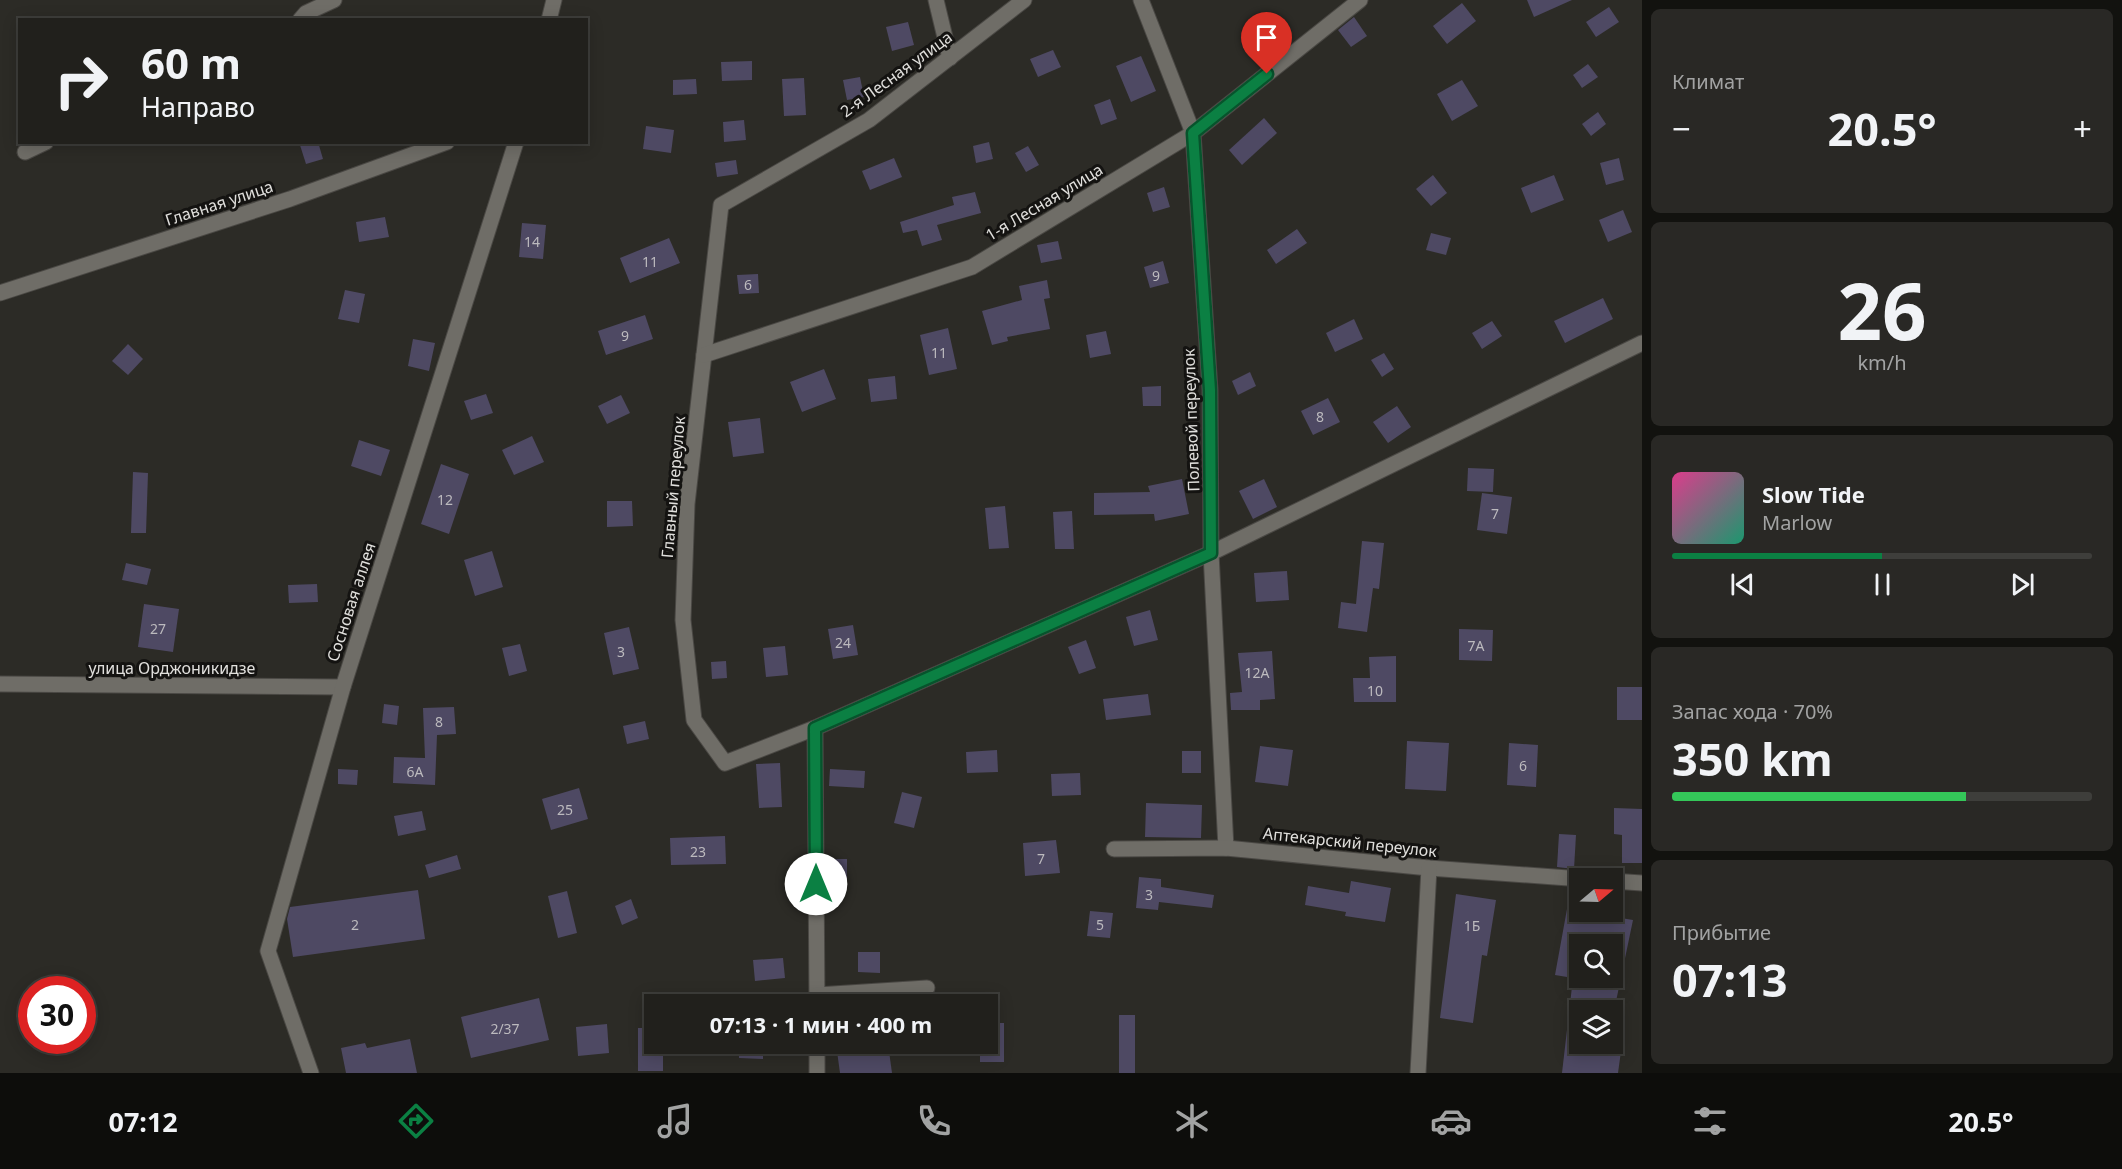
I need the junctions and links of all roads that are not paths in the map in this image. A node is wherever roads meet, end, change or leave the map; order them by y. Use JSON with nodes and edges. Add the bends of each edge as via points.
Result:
{"nodes":[{"id":1,"x":334,"y":0,"type":"edge"},
{"id":2,"x":554,"y":0,"type":"edge"},
{"id":3,"x":936,"y":0,"type":"edge"},
{"id":4,"x":1024,"y":0,"type":"edge"},
{"id":5,"x":1141,"y":0,"type":"edge"},
{"id":6,"x":1360,"y":0,"type":"edge"},
{"id":7,"x":302,"y":18,"type":"edge"},
{"id":8,"x":550,"y":18,"type":"edge"},
{"id":9,"x":950,"y":57,"type":"junction"},
{"id":10,"x":1193,"y":133,"type":"junction"},
{"id":11,"x":42,"y":144,"type":"edge"},
{"id":12,"x":441,"y":144,"type":"edge"},
{"id":13,"x":515,"y":144,"type":"edge"},
{"id":14,"x":25,"y":152,"type":"dead end"},
{"id":15,"x":721,"y":205,"type":"joint"},
{"id":16,"x":0,"y":293,"type":"edge"},
{"id":17,"x":1642,"y":343,"type":"edge"},
{"id":18,"x":704,"y":355,"type":"junction"},
{"id":19,"x":1211,"y":553,"type":"junction"},
{"id":20,"x":0,"y":684,"type":"edge"},
{"id":21,"x":343,"y":687,"type":"junction"},
{"id":22,"x":815,"y":728,"type":"junction"},
{"id":23,"x":1226,"y":848,"type":"junction"},
{"id":24,"x":1114,"y":849,"type":"dead end"},
{"id":25,"x":1429,"y":868,"type":"junction"},
{"id":26,"x":1569,"y":878,"type":"edge"},
{"id":27,"x":1623,"y":882,"type":"edge"},
{"id":28,"x":1642,"y":883,"type":"edge"},
{"id":29,"x":927,"y":988,"type":"dead end"},
{"id":30,"x":817,"y":994,"type":"edge"},
{"id":31,"x":872,"y":994,"type":"edge"},
{"id":32,"x":817,"y":1054,"type":"edge"},
{"id":33,"x":311,"y":1073,"type":"edge"},
{"id":34,"x":818,"y":1073,"type":"edge"},
{"id":35,"x":1418,"y":1073,"type":"edge"}],
"edges":[{"from":1,"to":7,"type":"street"},
{"from":2,"to":8,"type":"street"},
{"from":3,"to":9,"type":"street"},
{"from":4,"to":9,"type":"street","name":"2-я Лесная улица"},
{"from":5,"to":10,"type":"street","name":"Полевой переулок"},
{"from":6,"to":10,"type":"street","name":"1-я Лесная улица"},
{"from":9,"to":15,"type":"street","name":"2-я Лесная улица","via":[[869,120]]},
{"from":10,"to":18,"type":"street","name":"1-я Лесная улица","via":[[972,267]]},
{"from":10,"to":19,"type":"street","name":"Полевой переулок","via":[[1210,390]]},
{"from":11,"to":14,"type":"street"},
{"from":12,"to":16,"type":"street","name":"Главная улица","via":[[290,199]]},
{"from":13,"to":21,"type":"street","name":"Сосновая аллея"},
{"from":15,"to":18,"type":"street","name":"Главный переулок"},
{"from":17,"to":19,"type":"street"},
{"from":18,"to":22,"type":"street","name":"Главный переулок","via":[[687,504],[683,620],[694,720],[725,763]]},
{"from":19,"to":22,"type":"street"},
{"from":19,"to":23,"type":"street","name":"Полевой переулок"},
{"from":20,"to":21,"type":"street","name":"улица Орджоникидзе"},
{"from":21,"to":33,"type":"street","name":"Сосновая аллея","via":[[268,951]]},
{"from":22,"to":30,"type":"street"},
{"from":23,"to":24,"type":"street","name":"Аптекарский переулок"},
{"from":23,"to":25,"type":"street","name":"Аптекарский переулок"},
{"from":25,"to":26,"type":"street","name":"Аптекарский переулок"},
{"from":25,"to":35,"type":"street"},
{"from":27,"to":28,"type":"street"},
{"from":29,"to":31,"type":"street"},
{"from":32,"to":34,"type":"street"}]}
